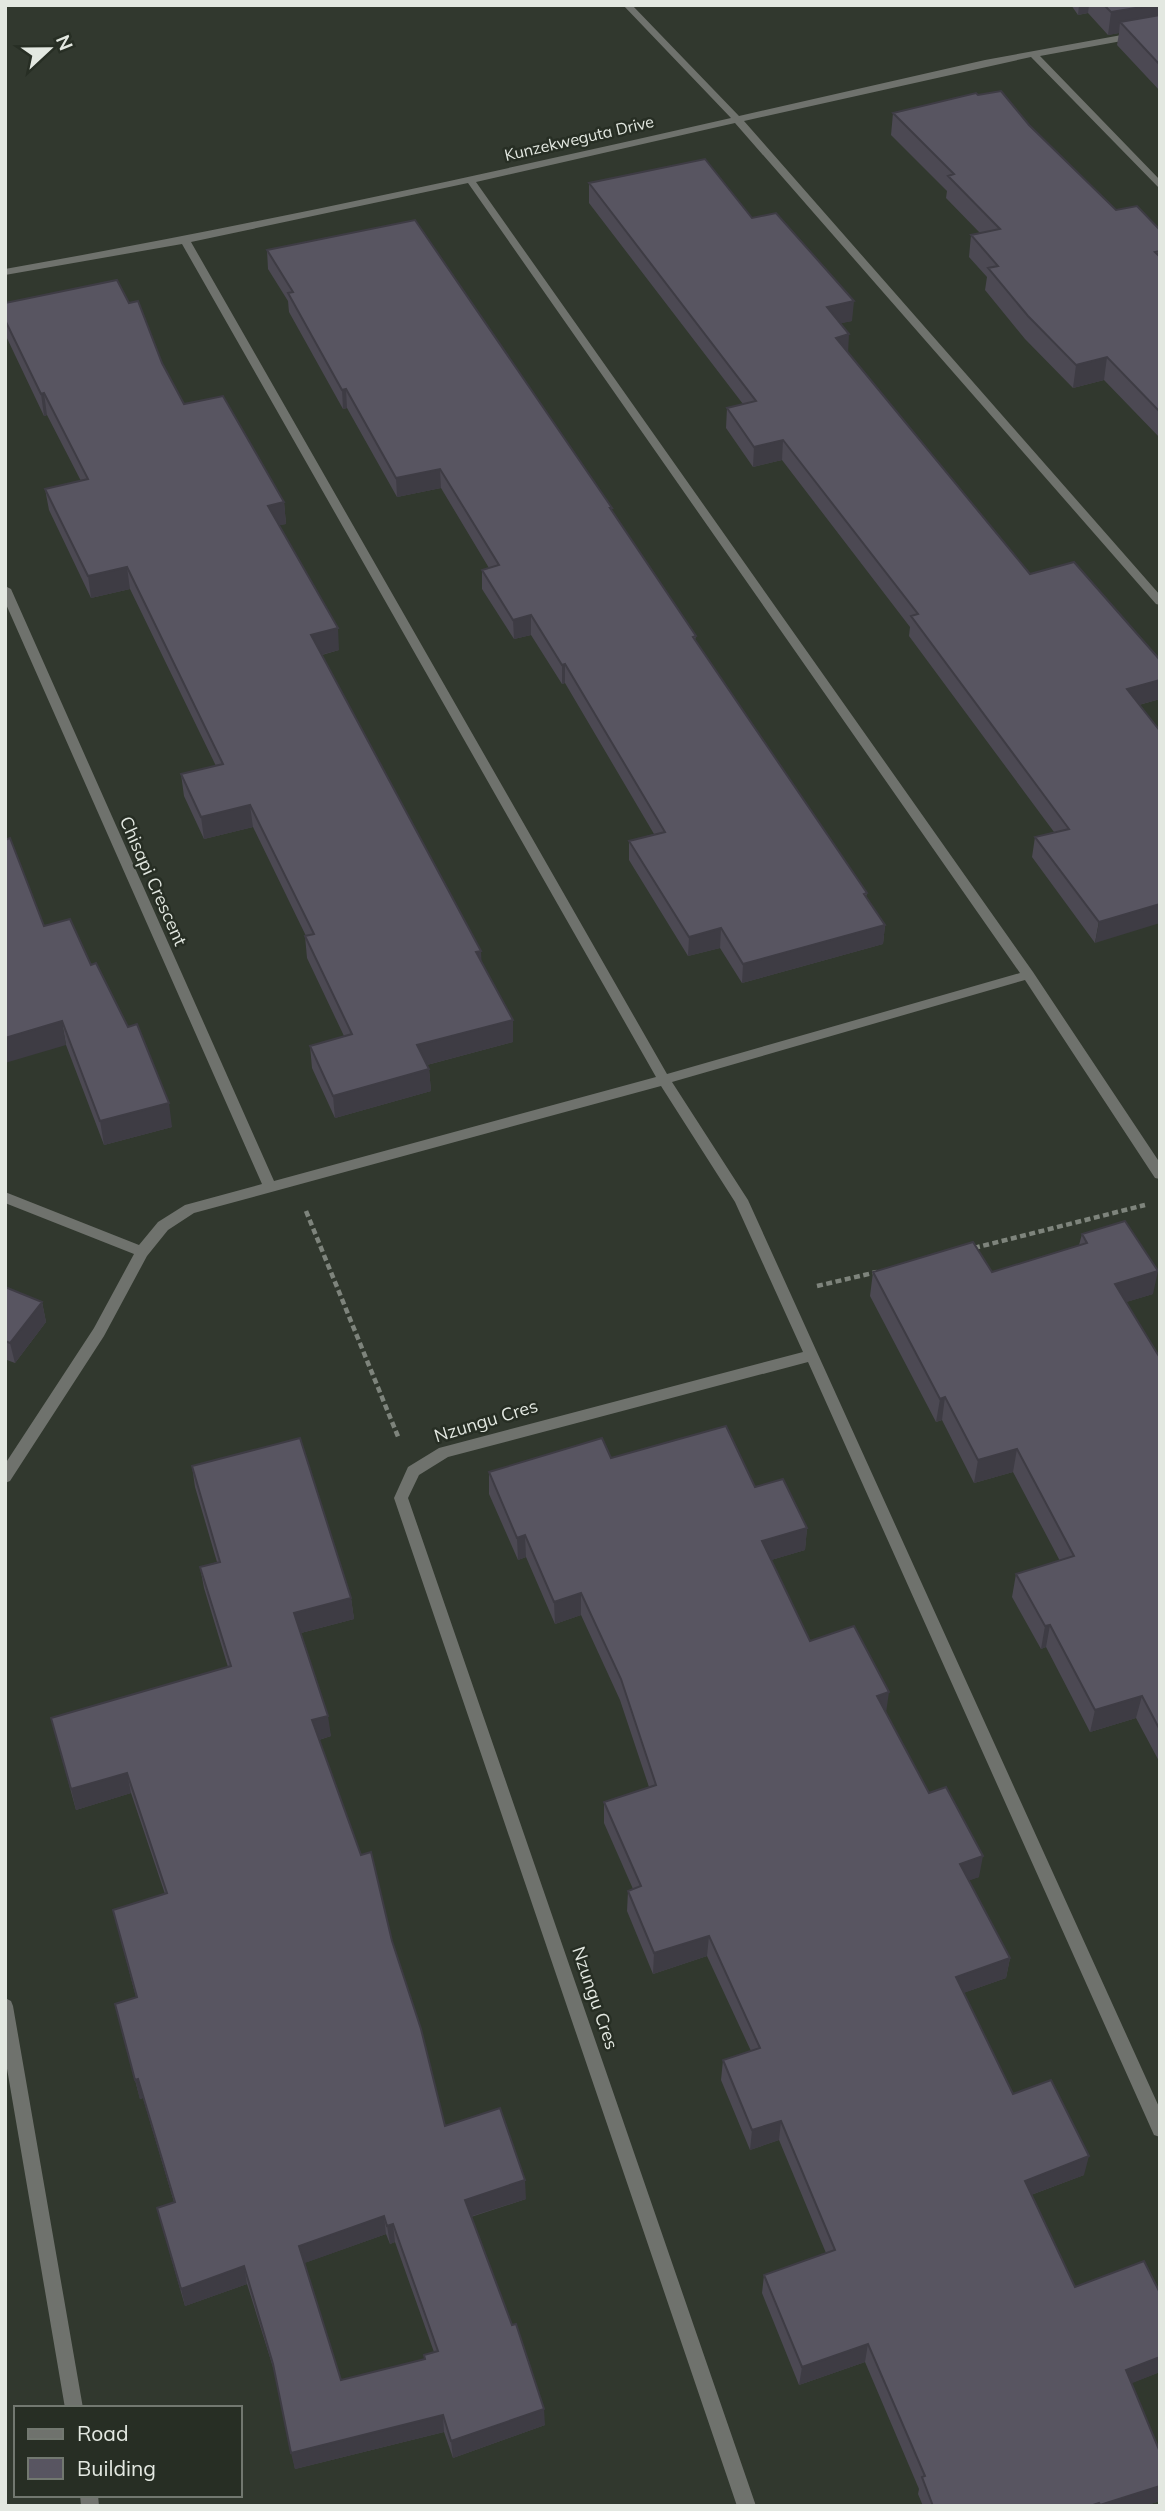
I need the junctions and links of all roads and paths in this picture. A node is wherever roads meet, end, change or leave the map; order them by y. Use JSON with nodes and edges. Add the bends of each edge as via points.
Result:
{"nodes":[{"id":1,"x":627,"y":5,"type":"edge"},
{"id":2,"x":1160,"y":31,"type":"edge"},
{"id":3,"x":1035,"y":56,"type":"junction"},
{"id":4,"x":736,"y":118,"type":"junction"},
{"id":5,"x":470,"y":180,"type":"junction"},
{"id":6,"x":1160,"y":186,"type":"edge"},
{"id":7,"x":185,"y":240,"type":"junction"},
{"id":8,"x":5,"y":272,"type":"edge"},
{"id":9,"x":5,"y":589,"type":"edge"},
{"id":10,"x":1160,"y":601,"type":"edge"},
{"id":11,"x":1028,"y":975,"type":"junction"},
{"id":12,"x":664,"y":1080,"type":"junction"},
{"id":13,"x":1160,"y":1174,"type":"edge"},
{"id":14,"x":294,"y":1181,"type":"junction"},
{"id":15,"x":270,"y":1187,"type":"junction"},
{"id":16,"x":5,"y":1197,"type":"edge"},
{"id":17,"x":1147,"y":1205,"type":"dead end"},
{"id":18,"x":970,"y":1249,"type":"edge"},
{"id":19,"x":142,"y":1252,"type":"junction"},
{"id":20,"x":890,"y":1268,"type":"edge"},
{"id":21,"x":785,"y":1294,"type":"junction"},
{"id":22,"x":813,"y":1355,"type":"junction"},
{"id":23,"x":412,"y":1471,"type":"junction"},
{"id":24,"x":5,"y":1476,"type":"edge"},
{"id":25,"x":5,"y":2006,"type":"edge"},
{"id":26,"x":1160,"y":2129,"type":"edge"},
{"id":27,"x":74,"y":2406,"type":"edge"},
{"id":28,"x":747,"y":2506,"type":"edge"}],
"edges":[{"from":1,"to":4,"type":"street"},
{"from":2,"to":3,"type":"street","name":"Kunzekweguta Drive"},
{"from":3,"to":4,"type":"street","name":"Kunzekweguta Drive"},
{"from":3,"to":6,"type":"street"},
{"from":4,"to":5,"type":"street","name":"Kunzekweguta Drive"},
{"from":4,"to":10,"type":"street"},
{"from":5,"to":7,"type":"street","name":"Kunzekweguta Drive"},
{"from":5,"to":11,"type":"street"},
{"from":7,"to":8,"type":"street","name":"Kunzekweguta Drive"},
{"from":7,"to":12,"type":"street"},
{"from":9,"to":15,"type":"street","name":"Chisapi Crescent"},
{"from":11,"to":12,"type":"street"},
{"from":11,"to":13,"type":"street"},
{"from":12,"to":14,"type":"street"},
{"from":12,"to":21,"type":"street","via":[[741,1200]]},
{"from":14,"to":15,"type":"street"},
{"from":14,"to":23,"type":"path"},
{"from":15,"to":19,"type":"street","via":[[190,1209],[163,1226]]},
{"from":16,"to":19,"type":"street"},
{"from":17,"to":18,"type":"path"},
{"from":19,"to":24,"type":"street","via":[[99,1332]]},
{"from":20,"to":21,"type":"path"},
{"from":21,"to":22,"type":"street"},
{"from":22,"to":23,"type":"street","name":"Nzungu Cres","via":[[444,1452]]},
{"from":22,"to":26,"type":"street"},
{"from":23,"to":28,"type":"street","name":"Nzungu Cres","via":[[401,1498]]},
{"from":25,"to":27,"type":"street"}]}
